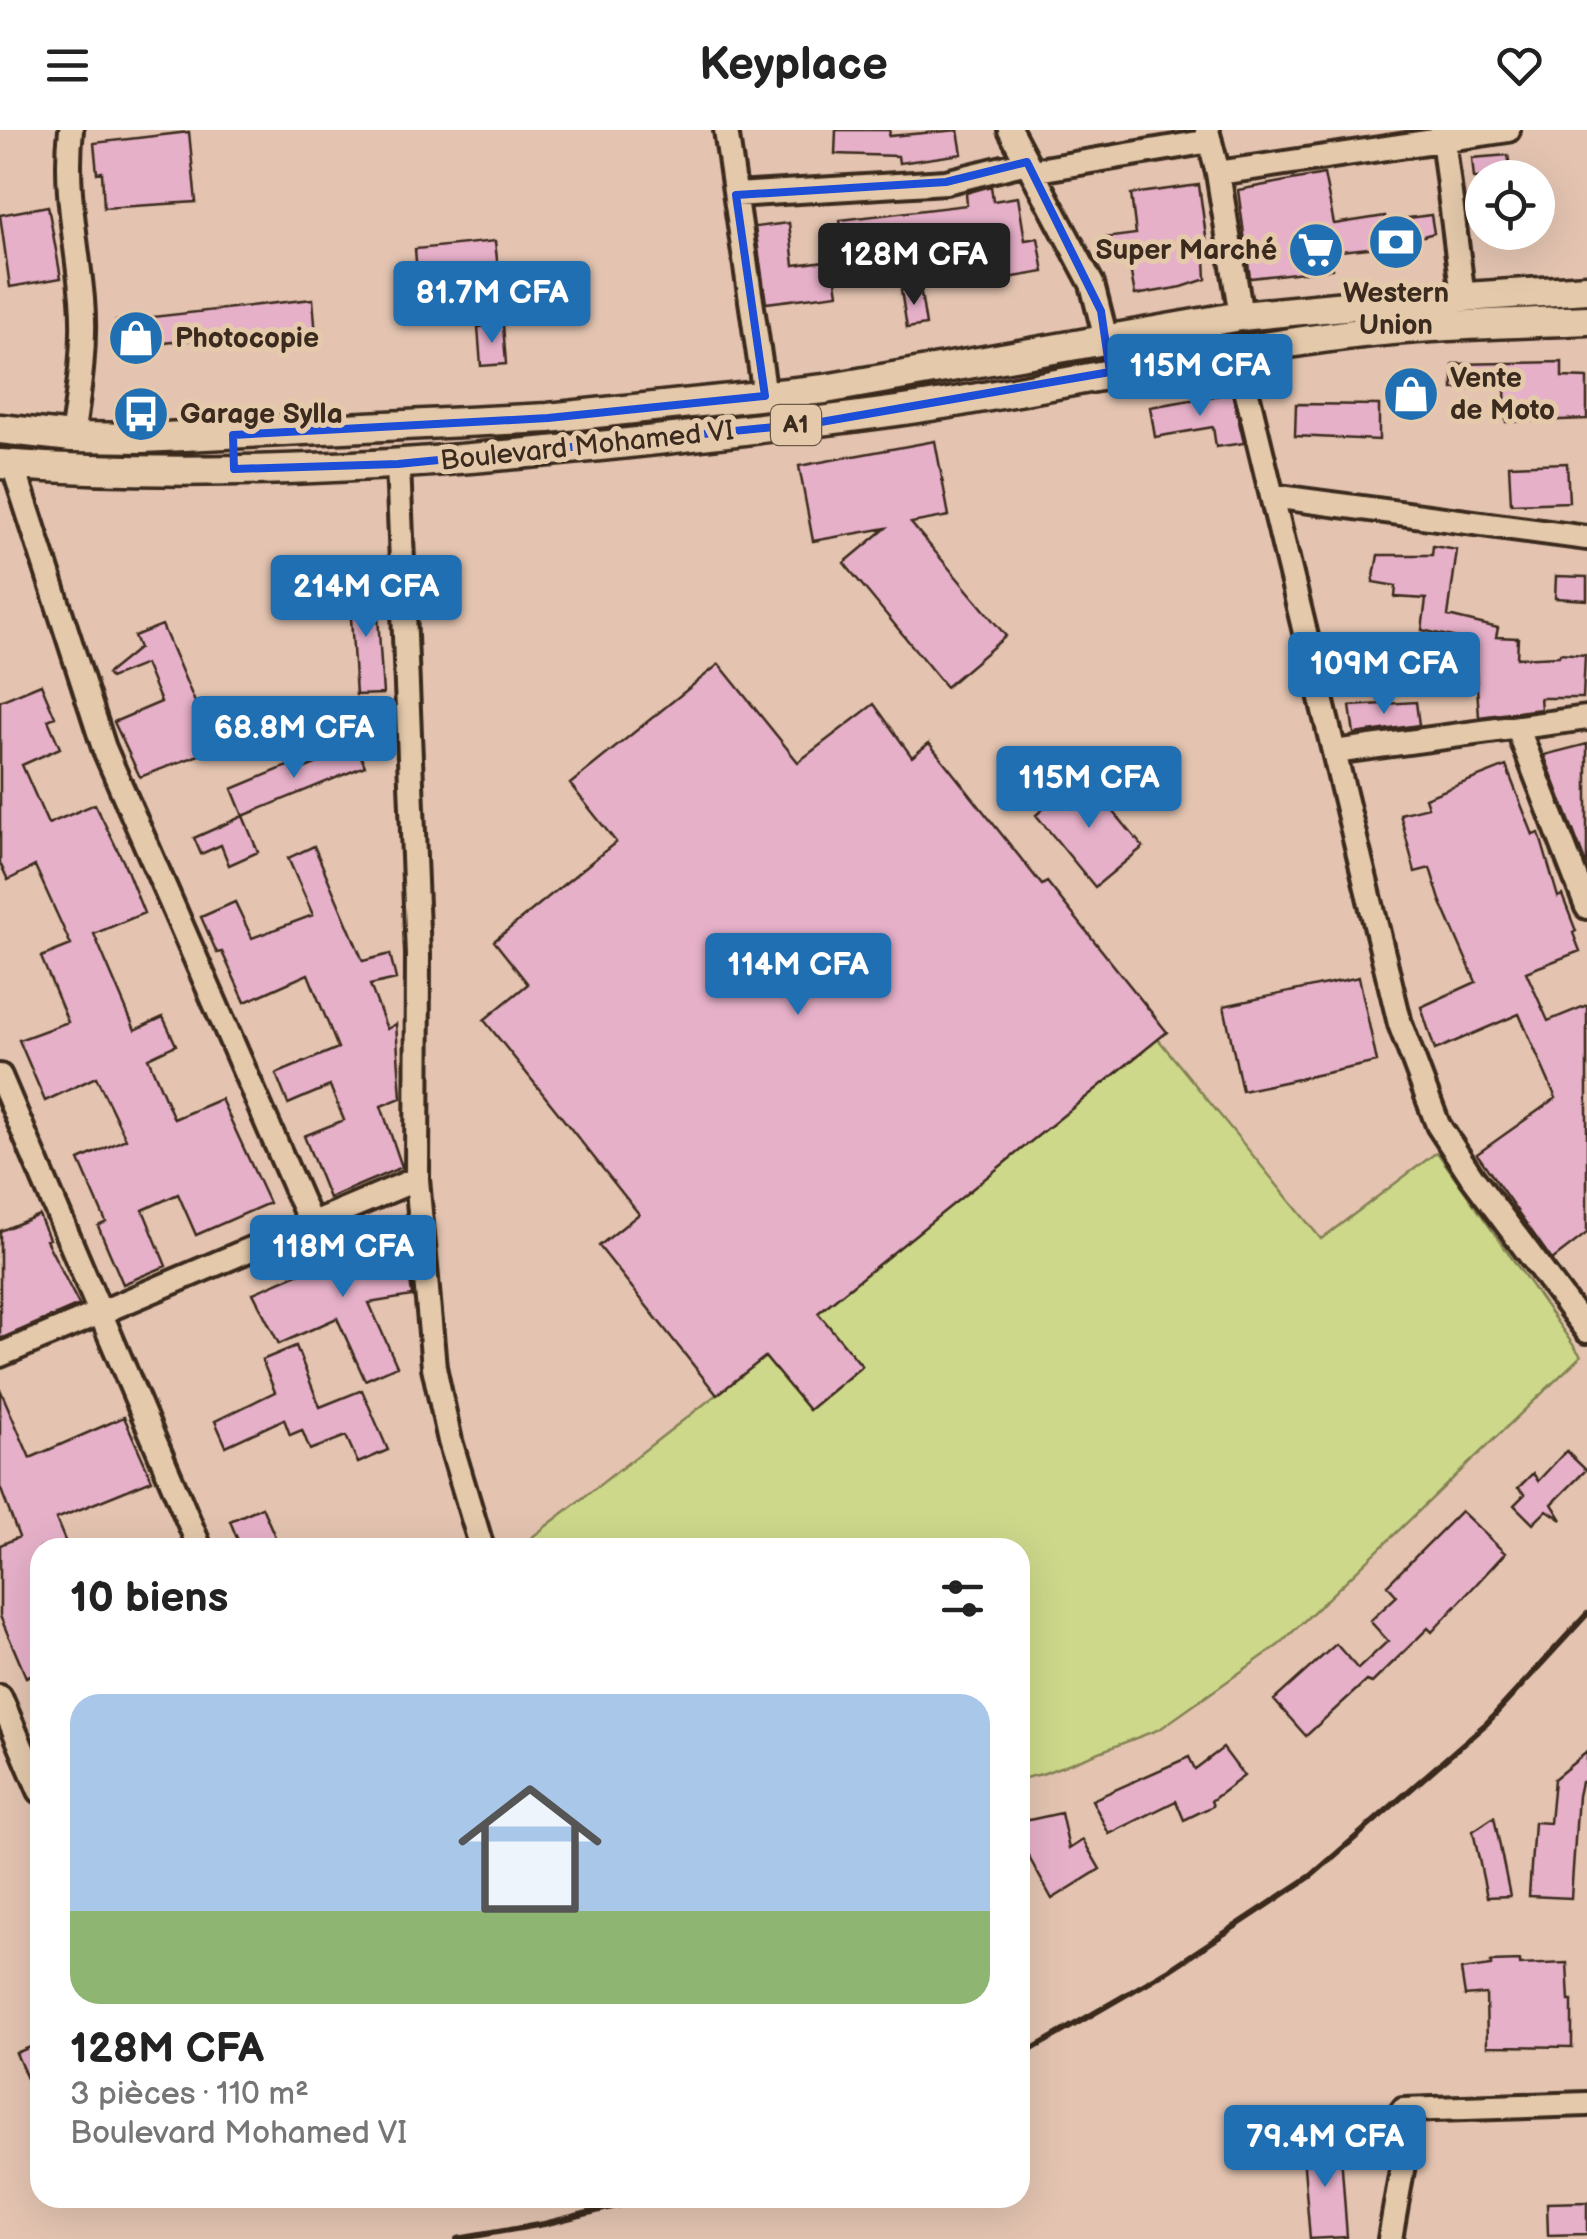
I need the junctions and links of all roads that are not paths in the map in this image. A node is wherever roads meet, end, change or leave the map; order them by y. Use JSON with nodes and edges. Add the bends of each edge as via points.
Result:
{"nodes":[{"id":1,"x":71,"y":130,"type":"edge"},
{"id":2,"x":726,"y":130,"type":"edge"},
{"id":3,"x":1010,"y":130,"type":"edge"},
{"id":4,"x":1508,"y":130,"type":"edge"},
{"id":5,"x":1209,"y":136,"type":"edge"},
{"id":6,"x":1443,"y":136,"type":"edge"},
{"id":7,"x":1030,"y":166,"type":"junction"},
{"id":8,"x":1218,"y":173,"type":"junction"},
{"id":9,"x":736,"y":195,"type":"junction"},
{"id":10,"x":1587,"y":289,"type":"edge"},
{"id":11,"x":1463,"y":297,"type":"junction"},
{"id":12,"x":1241,"y":316,"type":"junction"},
{"id":13,"x":1587,"y":320,"type":"edge"},
{"id":14,"x":1106,"y":339,"type":"junction"},
{"id":15,"x":1238,"y":352,"type":"junction"},
{"id":16,"x":1110,"y":372,"type":"junction"},
{"id":17,"x":766,"y":396,"type":"junction"},
{"id":18,"x":0,"y":429,"type":"edge"},
{"id":19,"x":233,"y":435,"type":"junction"},
{"id":20,"x":72,"y":437,"type":"junction"},
{"id":21,"x":6,"y":464,"type":"edge"},
{"id":22,"x":398,"y":464,"type":"junction"},
{"id":23,"x":234,"y":469,"type":"junction"},
{"id":24,"x":1272,"y":496,"type":"junction"},
{"id":25,"x":1587,"y":538,"type":"edge"},
{"id":26,"x":1587,"y":718,"type":"edge"},
{"id":27,"x":1518,"y":730,"type":"junction"},
{"id":28,"x":1334,"y":752,"type":"junction"},
{"id":29,"x":1587,"y":907,"type":"edge"},
{"id":30,"x":0,"y":1076,"type":"edge"},
{"id":31,"x":418,"y":1179,"type":"junction"},
{"id":32,"x":310,"y":1224,"type":"junction"},
{"id":33,"x":100,"y":1312,"type":"junction"},
{"id":34,"x":1587,"y":1331,"type":"edge"},
{"id":35,"x":0,"y":1354,"type":"edge"},
{"id":36,"x":196,"y":1538,"type":"edge"},
{"id":37,"x":479,"y":1538,"type":"edge"},
{"id":38,"x":0,"y":1698,"type":"edge"},
{"id":39,"x":30,"y":1768,"type":"edge"},
{"id":40,"x":1587,"y":2104,"type":"edge"},
{"id":41,"x":1390,"y":2239,"type":"edge"}],
"edges":[{"from":1,"to":20,"type":"street","via":[[68,180],[82,302]]},
{"from":2,"to":9,"type":"street"},
{"from":3,"to":7,"type":"street"},
{"from":4,"to":6,"type":"street"},
{"from":5,"to":7,"type":"street"},
{"from":5,"to":8,"type":"street"},
{"from":6,"to":8,"type":"street"},
{"from":6,"to":11,"type":"street"},
{"from":7,"to":9,"type":"street","via":[[946,182]]},
{"from":7,"to":14,"type":"street","via":[[1092,284]]},
{"from":8,"to":12,"type":"street"},
{"from":9,"to":17,"type":"street"},
{"from":10,"to":11,"type":"main road","name":"Boulevard Mohamed VI","number":"A1"},
{"from":11,"to":12,"type":"main road","name":"Boulevard Mohamed VI","number":"A1"},
{"from":12,"to":14,"type":"main road","name":"Boulevard Mohamed VI","number":"A1"},
{"from":13,"to":15,"type":"main road","name":"Boulevard Mohamed VI","number":"A1","via":[[1326,337]]},
{"from":14,"to":16,"type":"main road"},
{"from":14,"to":17,"type":"main road","name":"Boulevard Mohamed VI","number":"A1"},
{"from":15,"to":16,"type":"main road","name":"Boulevard Mohamed VI","number":"A1"},
{"from":15,"to":24,"type":"street"},
{"from":16,"to":22,"type":"main road","name":"Boulevard Mohamed VI","number":"A1","via":[[815,423]]},
{"from":17,"to":19,"type":"main road","name":"Boulevard Mohamed VI","number":"A1","via":[[548,418]]},
{"from":18,"to":20,"type":"main road","name":"Boulevard Mohamed VI","number":"A1"},
{"from":19,"to":20,"type":"main road","name":"Boulevard Mohamed VI","number":"A1"},
{"from":19,"to":23,"type":"main road"},
{"from":21,"to":23,"type":"main road","name":"Boulevard Mohamed VI","number":"A1"},
{"from":21,"to":32,"type":"street","via":[[104,748]]},
{"from":22,"to":23,"type":"main road","name":"Boulevard Mohamed VI","number":"A1"},
{"from":22,"to":31,"type":"street","via":[[418,955]]},
{"from":24,"to":25,"type":"street"},
{"from":24,"to":28,"type":"street"},
{"from":26,"to":27,"type":"street"},
{"from":27,"to":28,"type":"street"},
{"from":27,"to":29,"type":"street"},
{"from":28,"to":34,"type":"street","via":[[1400,1024],[1438,1125]]},
{"from":30,"to":33,"type":"street"},
{"from":31,"to":32,"type":"street"},
{"from":31,"to":37,"type":"street","via":[[434,1366]]},
{"from":32,"to":33,"type":"street"},
{"from":33,"to":35,"type":"street"},
{"from":33,"to":36,"type":"street"},
{"from":38,"to":39,"type":"street"},
{"from":40,"to":41,"type":"street","via":[[1402,2110],[1406,2147]]}]}
